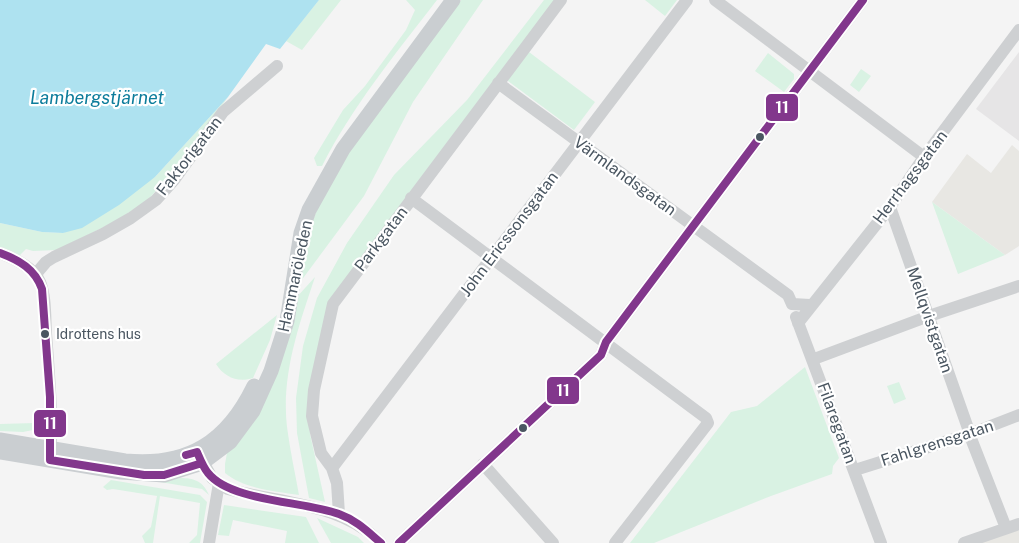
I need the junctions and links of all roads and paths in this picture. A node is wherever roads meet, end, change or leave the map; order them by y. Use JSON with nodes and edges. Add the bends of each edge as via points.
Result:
{"nodes":[{"id":1,"x":444,"y":0,"type":"edge"},
{"id":2,"x":453,"y":0,"type":"edge"},
{"id":3,"x":561,"y":0,"type":"edge"},
{"id":4,"x":687,"y":0,"type":"edge"},
{"id":5,"x":715,"y":0,"type":"edge"},
{"id":6,"x":863,"y":0,"type":"edge"},
{"id":7,"x":1019,"y":30,"type":"edge"},
{"id":8,"x":277,"y":66,"type":"dead end"},
{"id":9,"x":810,"y":71,"type":"junction"},
{"id":10,"x":498,"y":83,"type":"junction"},
{"id":11,"x":578,"y":142,"type":"junction"},
{"id":12,"x":924,"y":157,"type":"junction"},
{"id":13,"x":411,"y":198,"type":"junction"},
{"id":14,"x":890,"y":207,"type":"junction"},
{"id":15,"x":694,"y":226,"type":"junction"},
{"id":16,"x":0,"y":253,"type":"edge"},
{"id":17,"x":492,"y":258,"type":"junction"},
{"id":18,"x":35,"y":275,"type":"junction"},
{"id":19,"x":1019,"y":286,"type":"edge"},
{"id":20,"x":792,"y":304,"type":"junction"},
{"id":21,"x":810,"y":305,"type":"junction"},
{"id":22,"x":929,"y":316,"type":"junction"},
{"id":23,"x":798,"y":323,"type":"junction"},
{"id":24,"x":606,"y":342,"type":"junction"},
{"id":25,"x":814,"y":359,"type":"junction"},
{"id":26,"x":1019,"y":415,"type":"edge"},
{"id":27,"x":971,"y":437,"type":"junction"},
{"id":28,"x":0,"y":440,"type":"edge"},
{"id":29,"x":0,"y":452,"type":"edge"},
{"id":30,"x":50,"y":454,"type":"junction"},
{"id":31,"x":200,"y":458,"type":"junction"},
{"id":32,"x":483,"y":464,"type":"junction"},
{"id":33,"x":332,"y":468,"type":"junction"},
{"id":34,"x":855,"y":470,"type":"junction"},
{"id":35,"x":219,"y":483,"type":"junction"},
{"id":36,"x":339,"y":514,"type":"junction"},
{"id":37,"x":1019,"y":524,"type":"edge"},
{"id":38,"x":1006,"y":528,"type":"junction"},
{"id":39,"x":403,"y":542,"type":"edge"},
{"id":40,"x":209,"y":543,"type":"edge"},
{"id":41,"x":381,"y":543,"type":"edge"},
{"id":42,"x":553,"y":543,"type":"edge"},
{"id":43,"x":615,"y":543,"type":"edge"},
{"id":44,"x":881,"y":543,"type":"edge"},
{"id":45,"x":964,"y":543,"type":"edge"}],
"edges":[{"from":1,"to":31,"type":"main road","name":"Hammaröleden","via":[[338,146],[303,207],[293,232],[280,321],[263,367],[235,419]]},
{"from":2,"to":31,"type":"main road","name":"Hammaröleden","via":[[331,170],[301,233],[287,321],[265,387],[238,432],[217,454]]},
{"from":3,"to":10,"type":"street","name":"Parkgatan"},
{"from":4,"to":11,"type":"street","name":"John Ericssonsgatan"},
{"from":5,"to":9,"type":"street"},
{"from":6,"to":9,"type":"street"},
{"from":7,"to":12,"type":"street","name":"Herrhagsgatan"},
{"from":8,"to":18,"type":"street","name":"Faktorigatan","via":[[223,112],[156,200],[103,234],[54,257]]},
{"from":9,"to":12,"type":"street"},
{"from":9,"to":15,"type":"street"},
{"from":10,"to":11,"type":"street","name":"Värmlandsgatan"},
{"from":10,"to":13,"type":"street","name":"Parkgatan"},
{"from":11,"to":15,"type":"street","name":"Värmlandsgatan"},
{"from":11,"to":17,"type":"street","name":"John Ericssonsgatan"},
{"from":12,"to":14,"type":"street","name":"Herrhagsgatan"},
{"from":13,"to":17,"type":"street"},
{"from":13,"to":33,"type":"street","name":"Parkgatan","via":[[330,311],[312,416],[321,453]]},
{"from":14,"to":21,"type":"street","name":"Herrhagsgatan"},
{"from":14,"to":22,"type":"street","name":"Mellqvistgatan"},
{"from":15,"to":20,"type":"street","name":"Värmlandsgatan","via":[[788,296]]},
{"from":15,"to":24,"type":"street"},
{"from":16,"to":18,"type":"street"},
{"from":17,"to":24,"type":"street"},
{"from":17,"to":33,"type":"street","name":"John Ericssonsgatan"},
{"from":18,"to":30,"type":"street","via":[[45,311],[52,417]]},
{"from":19,"to":22,"type":"street"},
{"from":20,"to":21,"type":"street"},
{"from":20,"to":23,"type":"street","name":"Filaregatan"},
{"from":21,"to":23,"type":"street","name":"Herrhagsgatan"},
{"from":22,"to":25,"type":"street"},
{"from":22,"to":27,"type":"street","name":"Mellqvistgatan"},
{"from":23,"to":25,"type":"street","name":"Filaregatan"},
{"from":24,"to":32,"type":"street","via":[[601,355]]},
{"from":24,"to":43,"type":"street","via":[[708,423]]},
{"from":25,"to":34,"type":"street","name":"Filaregatan"},
{"from":26,"to":27,"type":"street","name":"Fahlgrensgatan"},
{"from":27,"to":34,"type":"street","name":"Fahlgrensgatan"},
{"from":27,"to":38,"type":"street","name":"Mellqvistgatan"},
{"from":28,"to":30,"type":"main road"},
{"from":29,"to":30,"type":"main road"},
{"from":30,"to":31,"type":"main road","via":[[144,475],[164,475]]},
{"from":31,"to":35,"type":"street"},
{"from":32,"to":39,"type":"street"},
{"from":32,"to":42,"type":"street"},
{"from":33,"to":36,"type":"street","name":"Parkgatan"},
{"from":34,"to":44,"type":"street","name":"Filaregatan"},
{"from":35,"to":36,"type":"street","via":[[237,491]]},
{"from":35,"to":40,"type":"street"},
{"from":36,"to":41,"type":"street","via":[[362,526]]},
{"from":37,"to":38,"type":"street"},
{"from":38,"to":45,"type":"street"}]}
